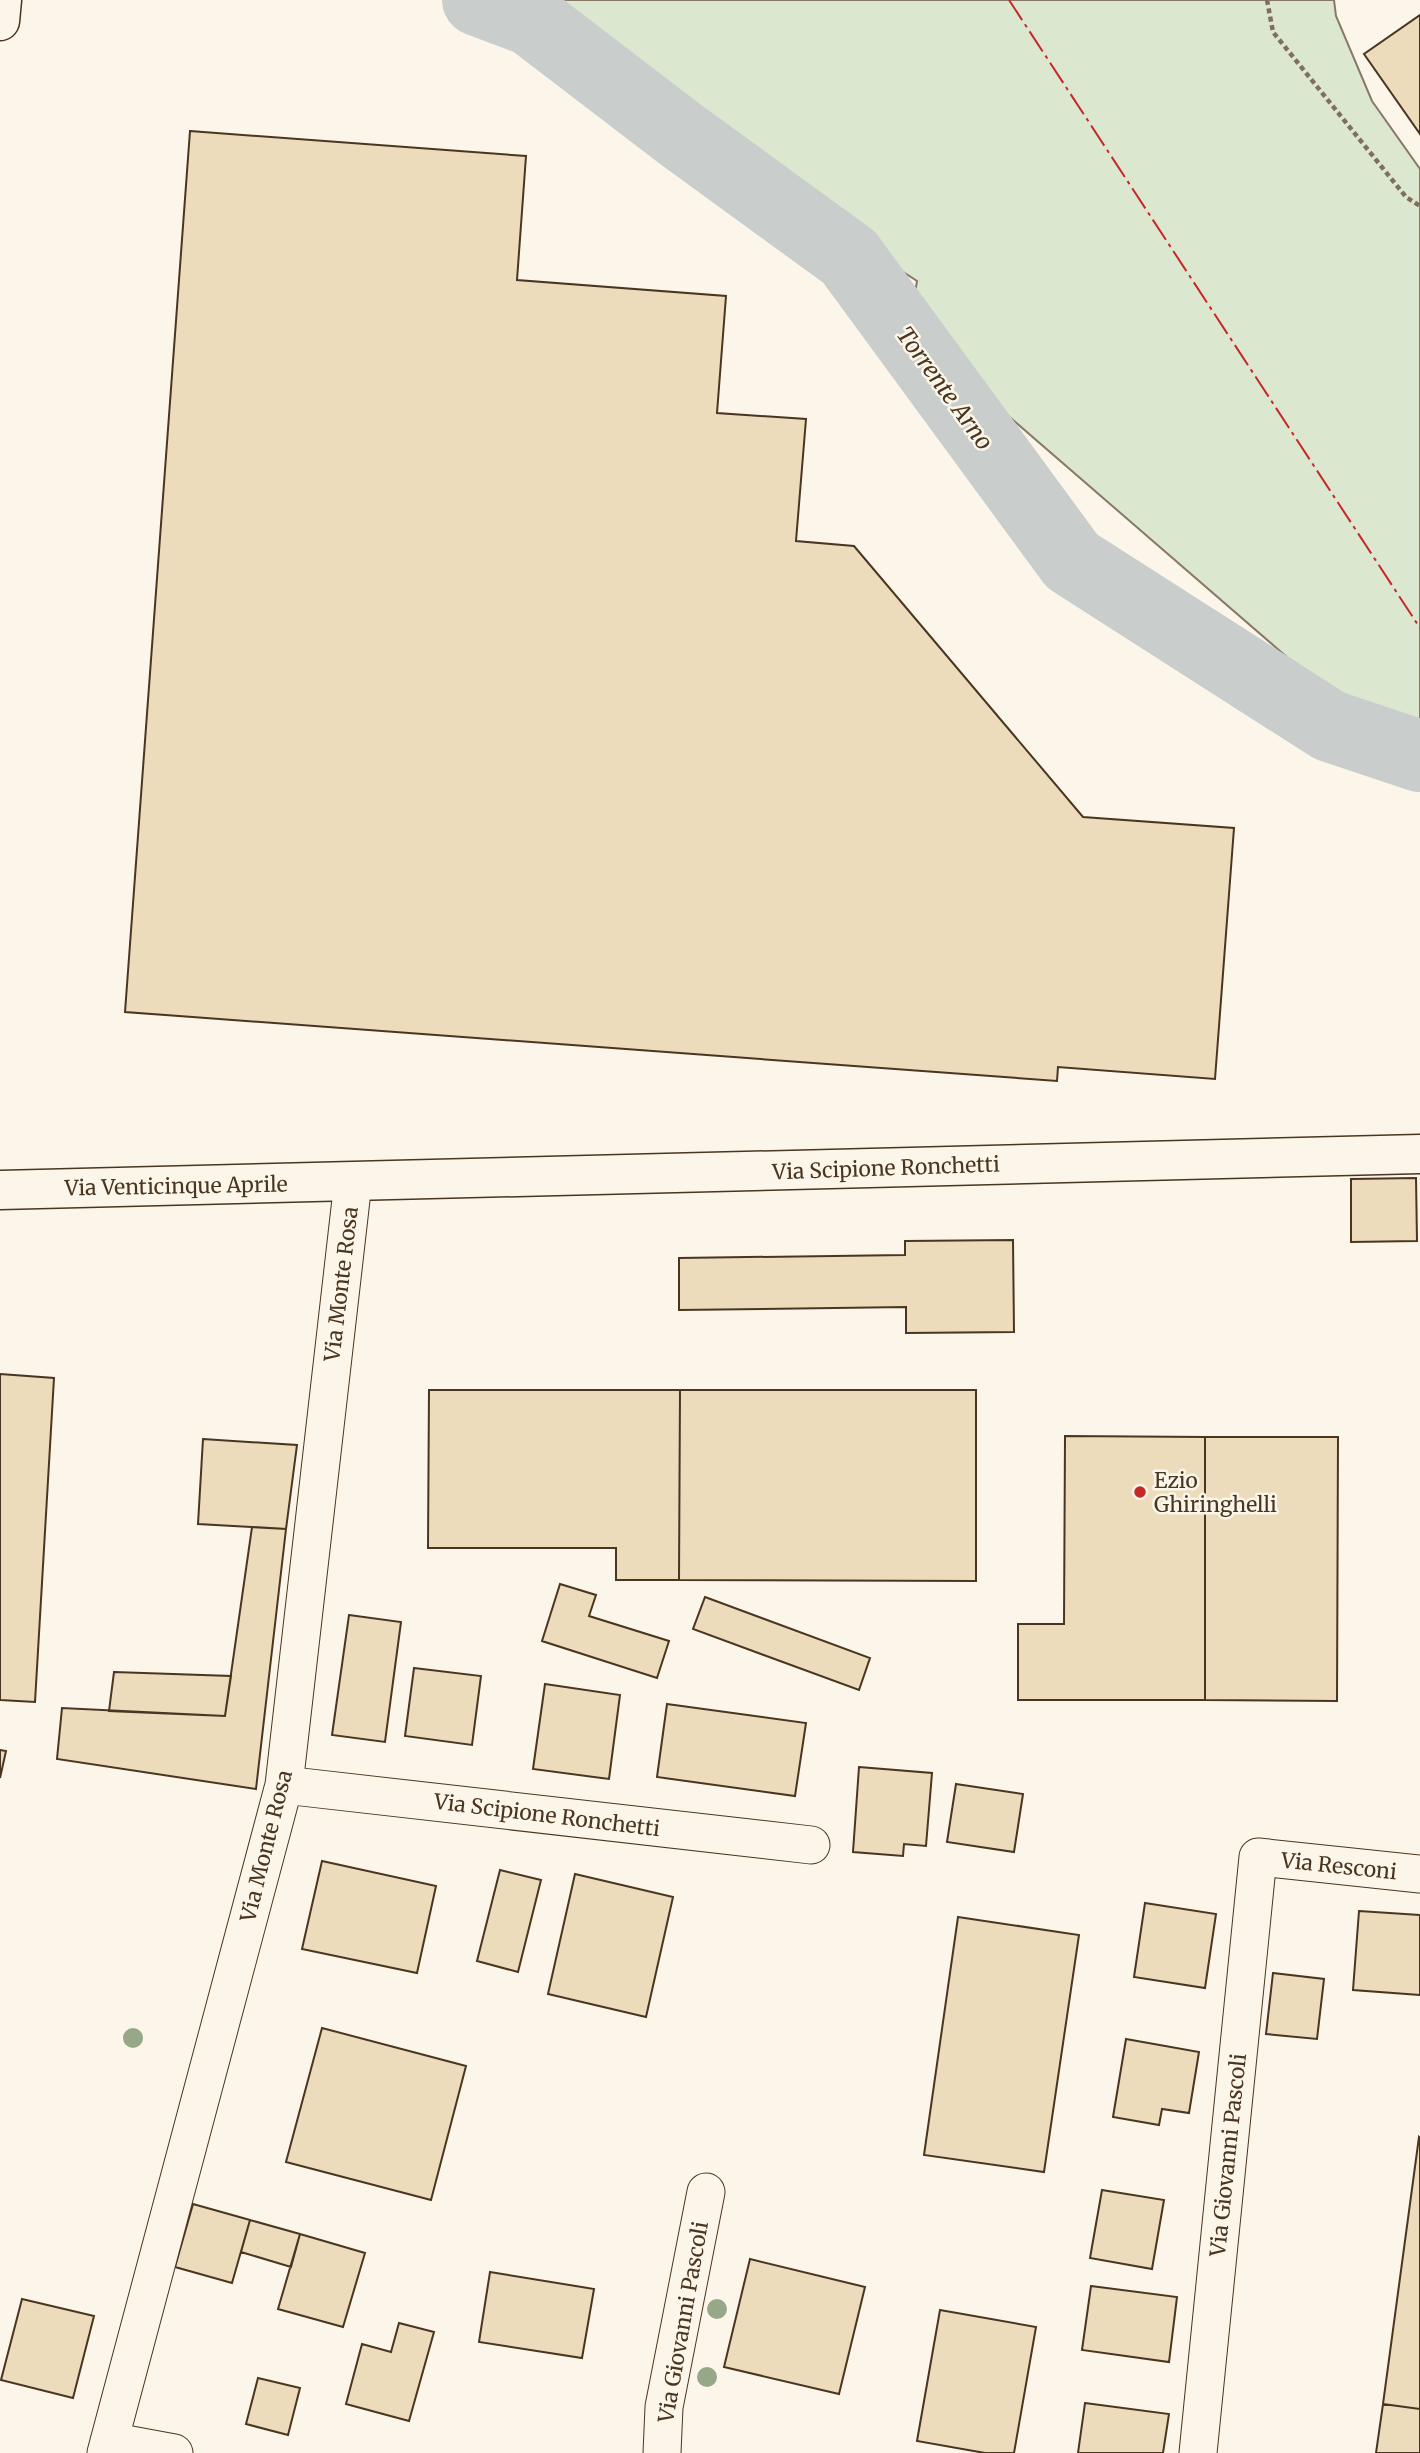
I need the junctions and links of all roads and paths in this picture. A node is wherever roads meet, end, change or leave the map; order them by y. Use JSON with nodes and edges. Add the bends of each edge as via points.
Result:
{"nodes":[{"id":1,"x":2,"y":0,"type":"edge"},
{"id":2,"x":1267,"y":0,"type":"edge"},
{"id":3,"x":0,"y":21,"type":"edge"},
{"id":4,"x":1420,"y":206,"type":"edge"},
{"id":5,"x":1420,"y":1154,"type":"edge"},
{"id":6,"x":353,"y":1182,"type":"junction"},
{"id":7,"x":1,"y":1190,"type":"edge"},
{"id":8,"x":284,"y":1785,"type":"junction"},
{"id":9,"x":811,"y":1845,"type":"dead end"},
{"id":10,"x":1258,"y":1857,"type":"joint"},
{"id":11,"x":1420,"y":1874,"type":"edge"},
{"id":12,"x":706,"y":2192,"type":"dead end"},
{"id":13,"x":107,"y":2447,"type":"edge"},
{"id":14,"x":174,"y":2453,"type":"edge"},
{"id":15,"x":662,"y":2453,"type":"edge"},
{"id":16,"x":1198,"y":2453,"type":"edge"}],
"edges":[{"from":1,"to":3,"type":"main road"},
{"from":2,"to":4,"type":"path","via":[[1273,32],[1406,197]]},
{"from":5,"to":6,"type":"main road","name":"Via Scipione Ronchetti"},
{"from":6,"to":7,"type":"main road","name":"Via Venticinque Aprile"},
{"from":6,"to":8,"type":"street","name":"Via Monte Rosa"},
{"from":8,"to":9,"type":"street","name":"Via Scipione Ronchetti"},
{"from":8,"to":13,"type":"street","name":"Via Monte Rosa"},
{"from":10,"to":11,"type":"street","name":"Via Resconi"},
{"from":10,"to":16,"type":"street","name":"Via Giovanni Pascoli"},
{"from":12,"to":15,"type":"street","name":"Via Giovanni Pascoli","via":[[664,2407]]},
{"from":13,"to":14,"type":"street"}]}
